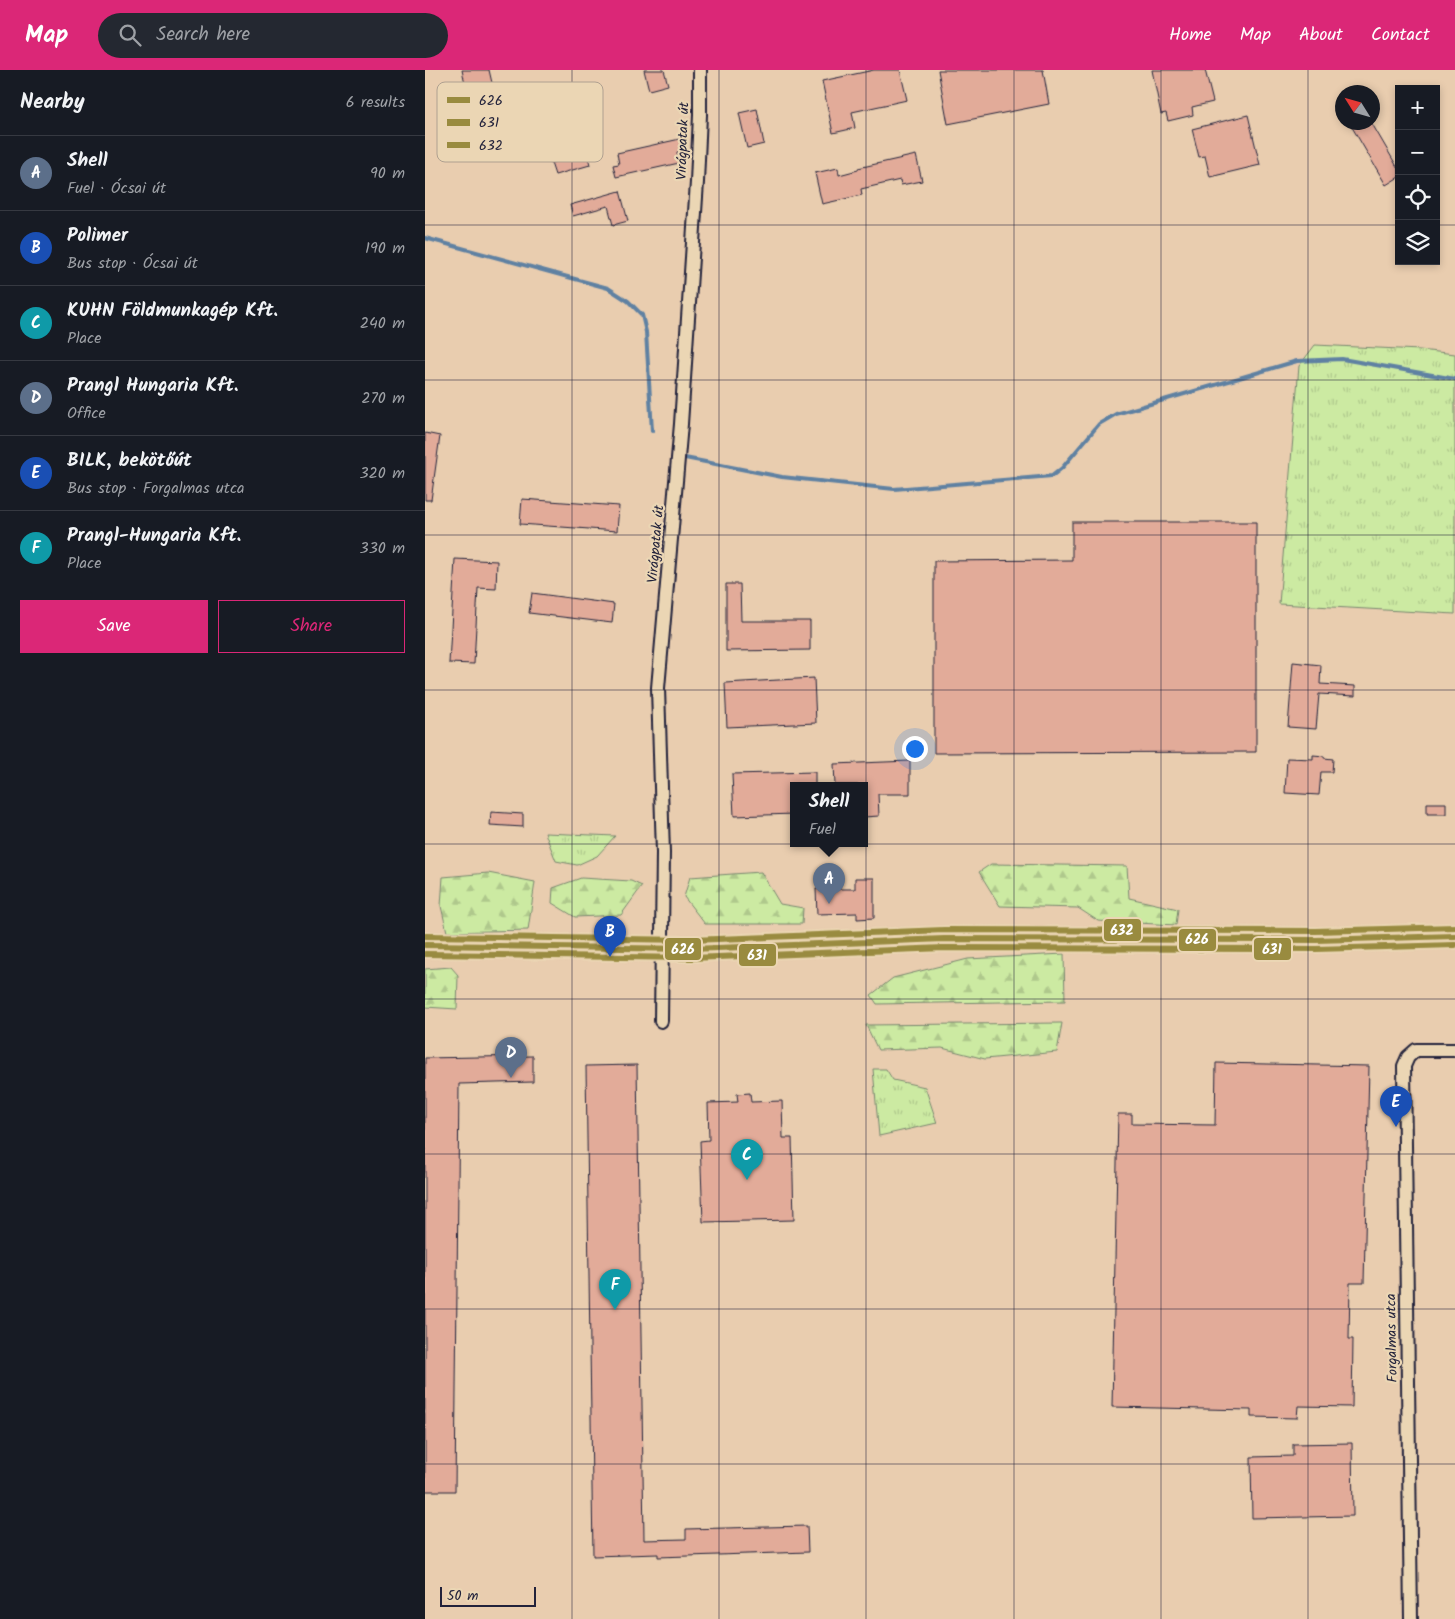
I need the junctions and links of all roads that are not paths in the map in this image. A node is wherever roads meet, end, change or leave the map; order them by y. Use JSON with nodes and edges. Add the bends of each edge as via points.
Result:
{"nodes":[{"id":1,"x":700,"y":70,"type":"edge"},
{"id":2,"x":1455,"y":936,"type":"edge"},
{"id":3,"x":425,"y":945,"type":"edge"},
{"id":4,"x":661,"y":948,"type":"junction"},
{"id":5,"x":661,"y":1020,"type":"dead end"},
{"id":6,"x":1455,"y":1050,"type":"edge"},
{"id":7,"x":1411,"y":1619,"type":"edge"}],
"edges":[{"from":1,"to":4,"type":"street","name":"Virágpatak út","via":[[701,115],[681,431],[658,688],[663,853]]},
{"from":2,"to":4,"type":"main road","via":[[1316,940],[944,939]]},
{"from":3,"to":4,"type":"main road"},
{"from":4,"to":5,"type":"street","name":"Virágpatak út"},
{"from":6,"to":7,"type":"street","name":"Forgalmas utca","via":[[1416,1050],[1404,1066]]}]}
